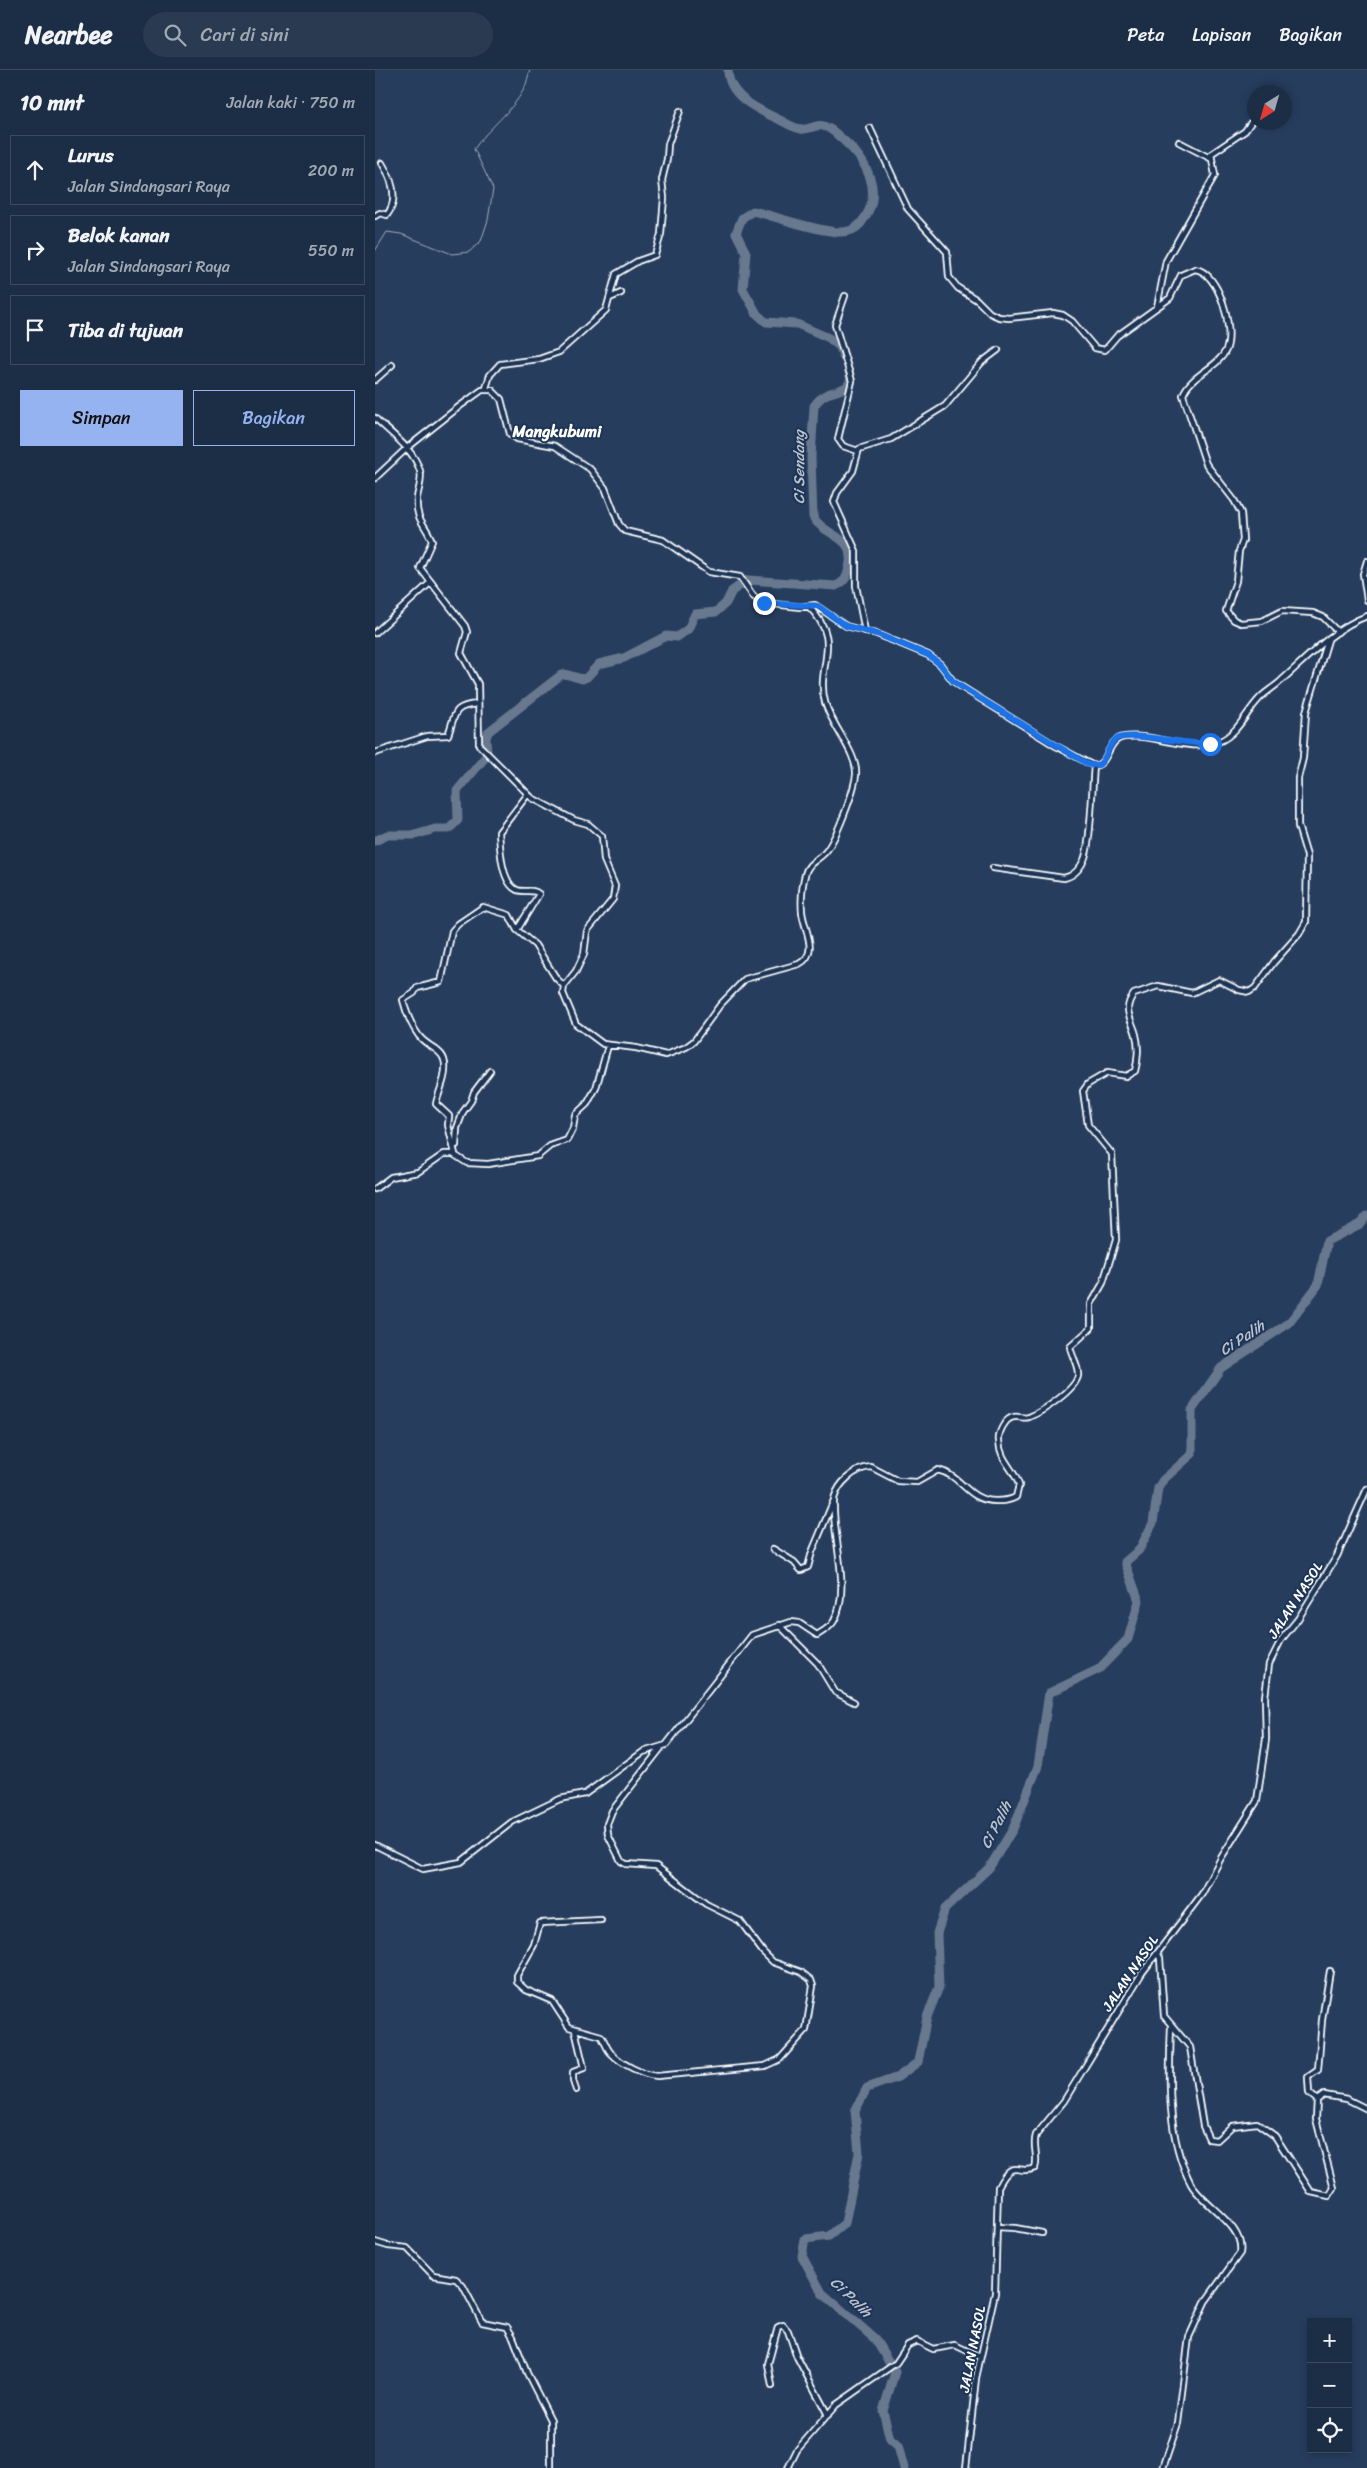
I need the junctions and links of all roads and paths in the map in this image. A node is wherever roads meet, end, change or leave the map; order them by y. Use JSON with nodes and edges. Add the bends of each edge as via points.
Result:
{"nodes":[{"id":1,"x":680,"y":111,"type":"dead end"},
{"id":2,"x":870,"y":128,"type":"dead end"},
{"id":3,"x":1247,"y":128,"type":"edge"},
{"id":4,"x":1179,"y":142,"type":"dead end"},
{"id":5,"x":1210,"y":158,"type":"junction"},
{"id":6,"x":382,"y":163,"type":"dead end"},
{"id":7,"x":375,"y":216,"type":"edge"},
{"id":8,"x":621,"y":293,"type":"dead end"},
{"id":9,"x":845,"y":296,"type":"dead end"},
{"id":10,"x":610,"y":298,"type":"junction"},
{"id":11,"x":1157,"y":307,"type":"junction"},
{"id":12,"x":998,"y":350,"type":"dead end"},
{"id":13,"x":392,"y":365,"type":"dead end"},
{"id":14,"x":375,"y":380,"type":"edge"},
{"id":15,"x":486,"y":388,"type":"junction"},
{"id":16,"x":375,"y":418,"type":"edge"},
{"id":17,"x":407,"y":448,"type":"junction"},
{"id":18,"x":858,"y":451,"type":"junction"},
{"id":19,"x":375,"y":478,"type":"edge"},
{"id":20,"x":1367,"y":561,"type":"edge"},
{"id":21,"x":431,"y":582,"type":"junction"},
{"id":22,"x":1367,"y":600,"type":"edge"},
{"id":23,"x":808,"y":606,"type":"junction"},
{"id":24,"x":1367,"y":616,"type":"edge"},
{"id":25,"x":865,"y":631,"type":"junction"},
{"id":26,"x":1338,"y":632,"type":"junction"},
{"id":27,"x":375,"y":633,"type":"edge"},
{"id":28,"x":1328,"y":640,"type":"junction"},
{"id":29,"x":478,"y":704,"type":"junction"},
{"id":30,"x":375,"y":753,"type":"edge"},
{"id":31,"x":1094,"y":766,"type":"junction"},
{"id":32,"x":528,"y":794,"type":"junction"},
{"id":33,"x":993,"y":868,"type":"dead end"},
{"id":34,"x":517,"y":930,"type":"junction"},
{"id":35,"x":564,"y":986,"type":"junction"},
{"id":36,"x":608,"y":1046,"type":"junction"},
{"id":37,"x":490,"y":1072,"type":"dead end"},
{"id":38,"x":455,"y":1154,"type":"junction"},
{"id":39,"x":375,"y":1190,"type":"edge"},
{"id":40,"x":1367,"y":1490,"type":"edge"},
{"id":41,"x":833,"y":1501,"type":"junction"},
{"id":42,"x":773,"y":1549,"type":"dead end"},
{"id":43,"x":779,"y":1625,"type":"junction"},
{"id":44,"x":854,"y":1702,"type":"dead end"},
{"id":45,"x":661,"y":1748,"type":"junction"},
{"id":46,"x":375,"y":1845,"type":"edge"},
{"id":47,"x":601,"y":1920,"type":"dead end"},
{"id":48,"x":1157,"y":1953,"type":"junction"},
{"id":49,"x":1330,"y":1970,"type":"dead end"},
{"id":50,"x":1171,"y":2026,"type":"junction"},
{"id":51,"x":575,"y":2030,"type":"junction"},
{"id":52,"x":576,"y":2090,"type":"dead end"},
{"id":53,"x":1317,"y":2100,"type":"junction"},
{"id":54,"x":1367,"y":2109,"type":"edge"},
{"id":55,"x":997,"y":2227,"type":"junction"},
{"id":56,"x":1042,"y":2233,"type":"dead end"},
{"id":57,"x":375,"y":2242,"type":"edge"},
{"id":58,"x":980,"y":2357,"type":"junction"},
{"id":59,"x":772,"y":2386,"type":"dead end"},
{"id":60,"x":828,"y":2415,"type":"junction"},
{"id":61,"x":551,"y":2468,"type":"edge"},
{"id":62,"x":788,"y":2468,"type":"edge"},
{"id":63,"x":966,"y":2468,"type":"edge"},
{"id":64,"x":1163,"y":2468,"type":"edge"}],
"edges":[{"from":1,"to":10,"type":"street","via":[[667,144],[661,180],[664,198],[657,252],[652,258],[638,261],[616,274]]},
{"from":2,"to":11,"type":"street","via":[[908,209],[947,252],[950,280],[990,313],[1009,318],[1059,314],[1069,318],[1091,344],[1101,350],[1108,348],[1117,336]]},
{"from":3,"to":5,"type":"street","via":[[1212,153]]},
{"from":4,"to":5,"type":"street"},
{"from":5,"to":11,"type":"street","via":[[1215,175],[1166,261]]},
{"from":6,"to":7,"type":"street","via":[[390,175],[394,203],[387,216],[381,213]]},
{"from":8,"to":10,"type":"street"},
{"from":9,"to":18,"type":"street","via":[[835,325],[852,381],[838,439],[843,446]]},
{"from":10,"to":15,"type":"street","via":[[601,315],[559,352],[539,359],[500,364],[490,375]]},
{"from":11,"to":26,"type":"street","via":[[1172,294],[1181,276],[1195,269],[1207,275],[1228,312],[1226,350],[1183,395],[1206,464],[1241,513],[1242,542],[1236,581],[1226,611],[1241,623],[1262,621],[1282,611],[1313,613],[1323,617]]},
{"from":12,"to":18,"type":"street","via":[[982,362],[945,406],[891,439]]},
{"from":13,"to":14,"type":"street"},
{"from":15,"to":17,"type":"street"},
{"from":15,"to":23,"type":"street","via":[[497,392],[508,429],[514,437],[555,446],[590,469],[605,488],[625,531],[663,540],[709,572],[736,576],[743,580],[754,597],[764,603]]},
{"from":16,"to":17,"type":"street"},
{"from":17,"to":19,"type":"street"},
{"from":17,"to":21,"type":"street","via":[[421,473],[417,499],[419,517],[432,543],[420,566]]},
{"from":18,"to":25,"type":"street","via":[[853,471],[834,502],[856,551],[856,586]]},
{"from":20,"to":22,"type":"street","via":[[1363,574]]},
{"from":21,"to":27,"type":"street"},
{"from":21,"to":29,"type":"street","via":[[465,626],[467,632],[461,653],[478,684]]},
{"from":23,"to":25,"type":"street","via":[[818,606],[846,626]]},
{"from":23,"to":36,"type":"street","via":[[819,618],[828,643],[825,701],[831,720],[848,748],[856,773],[841,822],[830,845],[805,872],[802,910],[809,956],[799,964],[744,979],[687,1048],[666,1054]]},
{"from":24,"to":26,"type":"street","via":[[1345,625]]},
{"from":25,"to":31,"type":"street","via":[[928,655],[960,686]]},
{"from":26,"to":28,"type":"street"},
{"from":28,"to":31,"type":"street","via":[[1261,696],[1237,727],[1221,740],[1196,745],[1125,736],[1112,743],[1103,762]]},
{"from":28,"to":41,"type":"street","via":[[1306,712],[1303,758],[1298,778],[1298,826],[1307,856],[1304,929],[1249,992],[1219,980],[1192,993],[1158,986],[1134,994],[1128,1014],[1137,1038],[1135,1071],[1126,1076],[1107,1073],[1083,1091],[1088,1125],[1112,1154],[1116,1243],[1102,1288],[1091,1304],[1091,1328],[1070,1347],[1078,1373],[1075,1383],[1069,1391],[1028,1418],[1008,1419],[1000,1432],[998,1440],[1002,1459],[1018,1481],[1018,1495],[1007,1501],[983,1500],[941,1470],[919,1482],[902,1482],[874,1468],[867,1468],[847,1478]]},
{"from":29,"to":30,"type":"street","via":[[466,705],[456,711],[448,736],[427,736]]},
{"from":29,"to":32,"type":"street","via":[[479,743]]},
{"from":31,"to":33,"type":"street","via":[[1086,854],[1077,870],[1064,878]]},
{"from":32,"to":34,"type":"street","via":[[499,832],[509,883],[516,889],[535,890],[539,894]]},
{"from":32,"to":35,"type":"street","via":[[541,804],[588,824],[601,835],[604,860],[615,886],[612,902],[587,931],[584,954]]},
{"from":34,"to":35,"type":"street","via":[[535,945]]},
{"from":34,"to":38,"type":"street","via":[[508,914],[479,908],[452,931],[441,982],[417,988],[403,1000],[418,1034],[439,1049],[445,1062],[445,1075],[436,1104],[449,1116]]},
{"from":35,"to":36,"type":"street","via":[[563,995],[576,1024]]},
{"from":36,"to":38,"type":"street","via":[[592,1094],[575,1115],[568,1139],[550,1146],[540,1155],[484,1164],[467,1163]]},
{"from":37,"to":38,"type":"street","via":[[463,1112],[457,1128]]},
{"from":38,"to":39,"type":"street","via":[[441,1156],[418,1172],[391,1177]]},
{"from":40,"to":48,"type":"street","name":"JALAN NASOL","via":[[1337,1556],[1281,1640],[1269,1664],[1265,1697],[1267,1739],[1257,1801],[1202,1894]]},
{"from":41,"to":42,"type":"street","via":[[811,1552],[808,1567],[801,1570]]},
{"from":41,"to":43,"type":"street","via":[[841,1589],[835,1621],[817,1635],[797,1622]]},
{"from":43,"to":44,"type":"street","via":[[818,1664],[835,1692]]},
{"from":43,"to":45,"type":"street","via":[[757,1632],[747,1640],[670,1742]]},
{"from":45,"to":46,"type":"street","via":[[643,1752],[585,1794],[560,1799],[511,1822],[461,1862],[423,1869]]},
{"from":45,"to":51,"type":"street","via":[[610,1814],[607,1831],[618,1859],[626,1864],[655,1866],[705,1904],[740,1921],[773,1962],[807,1976],[813,1986],[808,2026],[780,2059],[771,2064],[657,2076],[620,2061],[607,2049],[601,2036]]},
{"from":47,"to":51,"type":"street","via":[[542,1922],[517,1975],[519,1986],[552,2001],[566,2024]]},
{"from":48,"to":50,"type":"street","via":[[1160,1958],[1163,2016]]},
{"from":48,"to":55,"type":"street","name":"JALAN NASOL","via":[[1064,2101],[1036,2136],[1035,2168],[1016,2168],[1004,2176],[998,2187]]},
{"from":49,"to":53,"type":"street","via":[[1318,2070],[1308,2076],[1309,2093]]},
{"from":50,"to":53,"type":"street","via":[[1190,2047],[1203,2126],[1209,2139],[1217,2140],[1235,2124],[1252,2122],[1262,2125],[1275,2136],[1308,2189],[1315,2194],[1329,2196],[1334,2188],[1316,2119]]},
{"from":50,"to":64,"type":"street","via":[[1169,2092],[1180,2155],[1194,2188],[1234,2228],[1241,2246],[1205,2302],[1189,2337],[1177,2430]]},
{"from":51,"to":52,"type":"street","via":[[583,2067],[573,2072]]},
{"from":53,"to":54,"type":"street","via":[[1325,2095],[1343,2098]]},
{"from":55,"to":56,"type":"street"},
{"from":55,"to":58,"type":"street","name":"JALAN NASOL","via":[[995,2294]]},
{"from":57,"to":61,"type":"street","via":[[407,2248],[433,2275],[457,2280],[482,2322],[510,2330],[551,2420]]},
{"from":58,"to":60,"type":"street","via":[[955,2345],[933,2349],[917,2341],[908,2345],[896,2363],[849,2394]]},
{"from":58,"to":63,"type":"street","name":"JALAN NASOL"},
{"from":59,"to":60,"type":"street","via":[[768,2364],[778,2326],[783,2325]]},
{"from":60,"to":62,"type":"street","via":[[797,2450]]}]}
